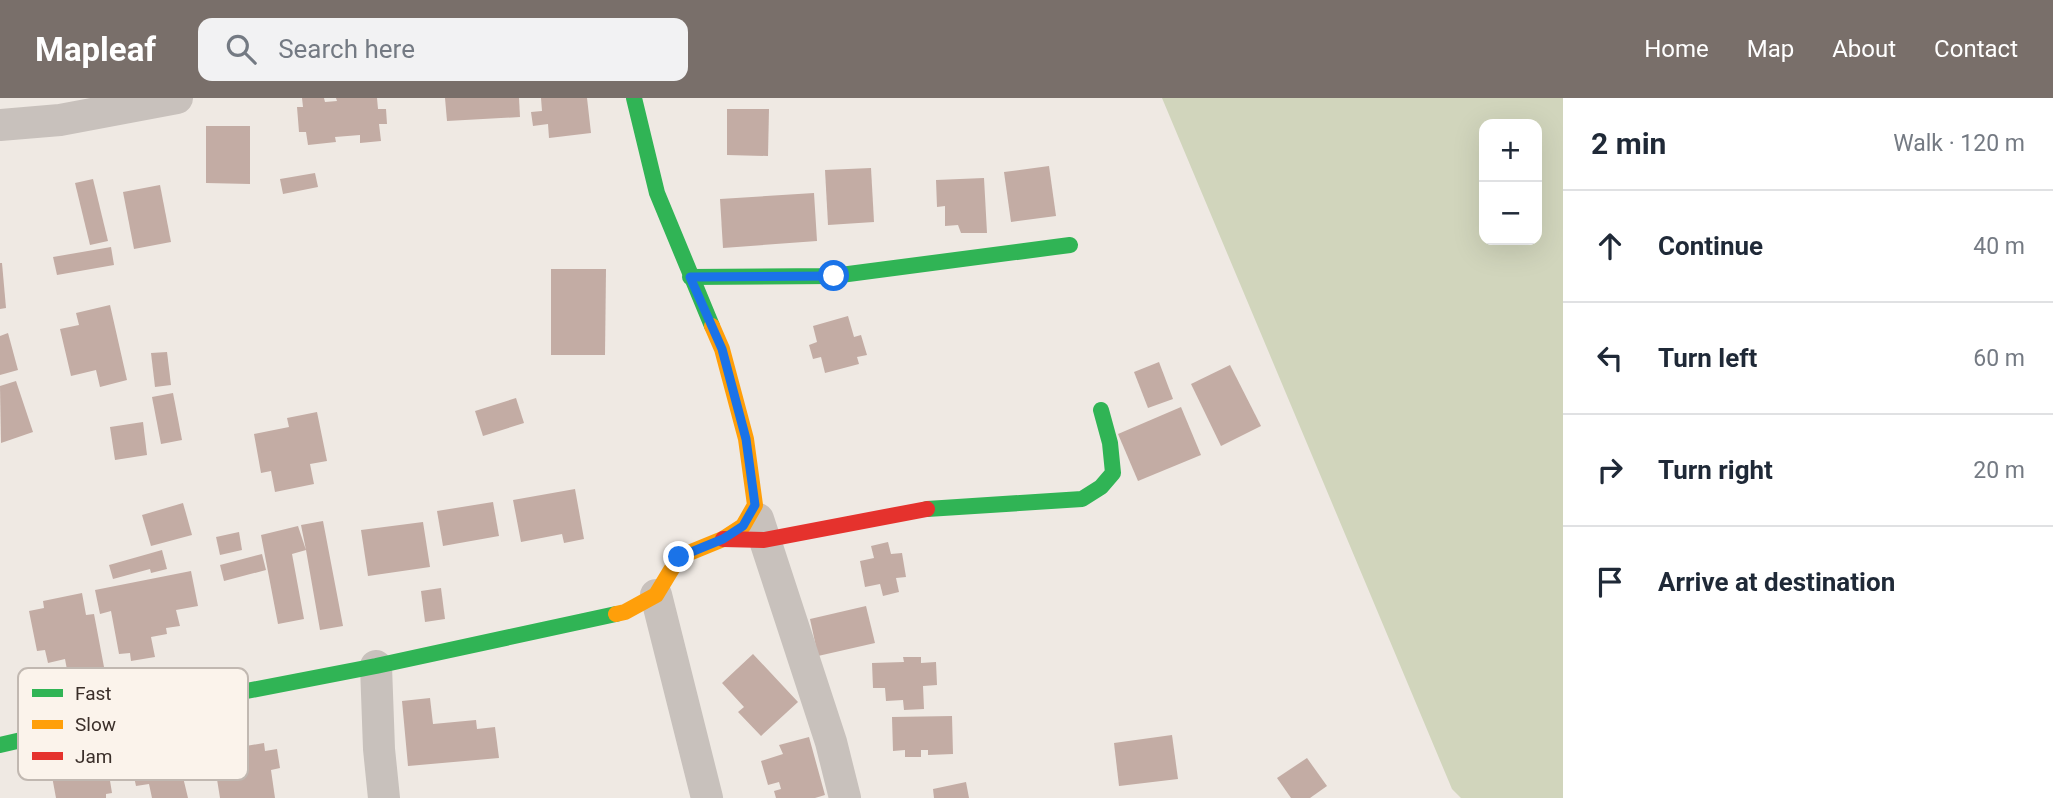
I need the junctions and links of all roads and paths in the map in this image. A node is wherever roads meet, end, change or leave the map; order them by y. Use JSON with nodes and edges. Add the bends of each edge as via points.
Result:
{"nodes":[{"id":1,"x":177,"y":98,"type":"edge"},
{"id":2,"x":634,"y":98,"type":"edge"},
{"id":3,"x":0,"y":125,"type":"edge"},
{"id":4,"x":1070,"y":245,"type":"dead end"},
{"id":5,"x":690,"y":277,"type":"junction"},
{"id":6,"x":1101,"y":410,"type":"dead end"},
{"id":7,"x":755,"y":505,"type":"junction"},
{"id":8,"x":723,"y":539,"type":"junction"},
{"id":9,"x":764,"y":540,"type":"junction"},
{"id":10,"x":656,"y":595,"type":"junction"},
{"id":11,"x":376,"y":666,"type":"junction"},
{"id":12,"x":248,"y":691,"type":"edge"},
{"id":13,"x":18,"y":742,"type":"edge"},
{"id":14,"x":0,"y":746,"type":"edge"},
{"id":15,"x":384,"y":798,"type":"edge"},
{"id":16,"x":707,"y":798,"type":"edge"},
{"id":17,"x":845,"y":798,"type":"edge"}],
"edges":[{"from":1,"to":3,"type":"street","via":[[60,120]]},
{"from":2,"to":5,"type":"street","via":[[657,193]]},
{"from":4,"to":5,"type":"street","via":[[834,276]]},
{"from":5,"to":7,"type":"street","via":[[722,349],[746,439]]},
{"from":6,"to":9,"type":"street","via":[[1113,473],[1082,499],[916,510]]},
{"from":7,"to":8,"type":"street","via":[[743,526]]},
{"from":7,"to":9,"type":"street"},
{"from":8,"to":9,"type":"street"},
{"from":8,"to":10,"type":"street","via":[[679,557]]},
{"from":9,"to":17,"type":"street"},
{"from":10,"to":11,"type":"street","via":[[625,612],[582,624]]},
{"from":10,"to":16,"type":"street"},
{"from":11,"to":12,"type":"street"},
{"from":11,"to":15,"type":"street"},
{"from":13,"to":14,"type":"street"}]}
